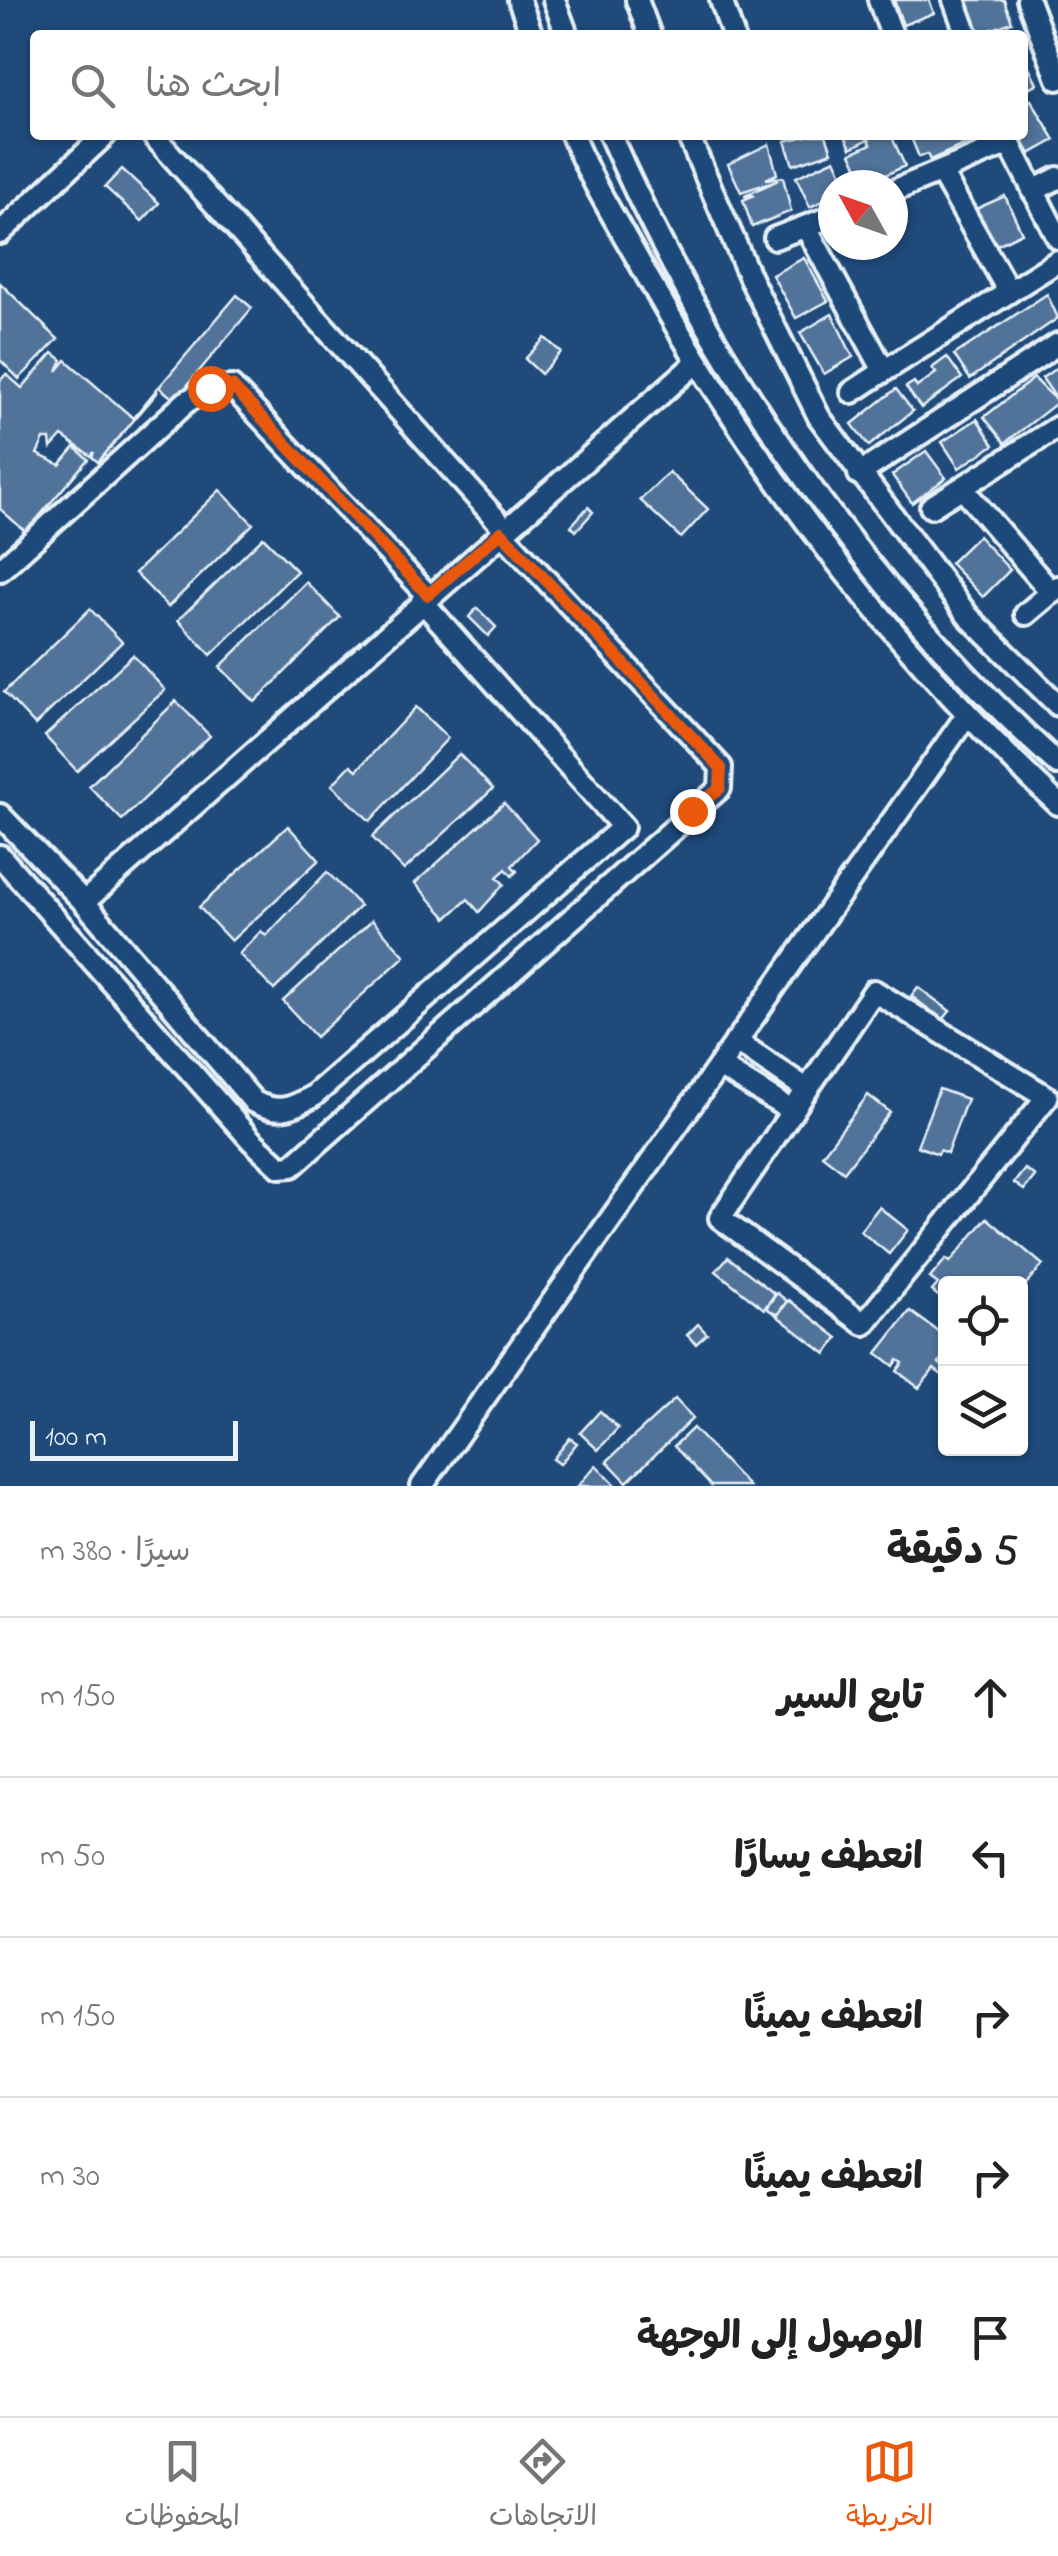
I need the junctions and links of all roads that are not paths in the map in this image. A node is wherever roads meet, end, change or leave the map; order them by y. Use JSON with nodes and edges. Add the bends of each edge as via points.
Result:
{"nodes":[{"id":1,"x":519,"y":0,"type":"edge"},
{"id":2,"x":554,"y":0,"type":"edge"},
{"id":3,"x":637,"y":0,"type":"edge"},
{"id":4,"x":721,"y":0,"type":"edge"},
{"id":5,"x":879,"y":0,"type":"edge"},
{"id":6,"x":954,"y":0,"type":"edge"},
{"id":7,"x":1028,"y":0,"type":"edge"},
{"id":8,"x":530,"y":30,"type":"edge"},
{"id":9,"x":564,"y":30,"type":"edge"},
{"id":10,"x":648,"y":30,"type":"edge"},
{"id":11,"x":731,"y":30,"type":"edge"},
{"id":12,"x":890,"y":30,"type":"edge"},
{"id":13,"x":964,"y":30,"type":"edge"},
{"id":14,"x":1058,"y":79,"type":"edge"},
{"id":15,"x":99,"y":140,"type":"edge"},
{"id":16,"x":156,"y":140,"type":"edge"},
{"id":17,"x":575,"y":140,"type":"edge"},
{"id":18,"x":612,"y":140,"type":"edge"},
{"id":19,"x":690,"y":140,"type":"edge"},
{"id":20,"x":1005,"y":140,"type":"edge"},
{"id":21,"x":1008,"y":140,"type":"edge"},
{"id":22,"x":941,"y":172,"type":"junction"},
{"id":23,"x":1058,"y":178,"type":"edge"},
{"id":24,"x":908,"y":185,"type":"edge"},
{"id":25,"x":1033,"y":191,"type":"junction"},
{"id":26,"x":818,"y":222,"type":"edge"},
{"id":27,"x":806,"y":227,"type":"junction"},
{"id":28,"x":0,"y":233,"type":"edge"},
{"id":29,"x":775,"y":238,"type":"dead end"},
{"id":30,"x":1058,"y":238,"type":"edge"},
{"id":31,"x":1058,"y":261,"type":"edge"},
{"id":32,"x":1009,"y":292,"type":"junction"},
{"id":33,"x":1058,"y":344,"type":"edge"},
{"id":34,"x":696,"y":364,"type":"junction"},
{"id":35,"x":884,"y":370,"type":"junction"},
{"id":36,"x":852,"y":392,"type":"dead end"},
{"id":37,"x":1058,"y":427,"type":"edge"},
{"id":38,"x":859,"y":474,"type":"junction"},
{"id":39,"x":964,"y":489,"type":"junction"},
{"id":40,"x":931,"y":507,"type":"dead end"},
{"id":41,"x":503,"y":530,"type":"junction"},
{"id":42,"x":0,"y":570,"type":"edge"},
{"id":43,"x":1055,"y":590,"type":"edge"},
{"id":44,"x":425,"y":598,"type":"junction"},
{"id":45,"x":1026,"y":614,"type":"dead end"},
{"id":46,"x":1058,"y":705,"type":"edge"},
{"id":47,"x":967,"y":715,"type":"junction"},
{"id":48,"x":1058,"y":764,"type":"edge"},
{"id":49,"x":1058,"y":804,"type":"edge"},
{"id":50,"x":0,"y":815,"type":"edge"},
{"id":51,"x":0,"y":856,"type":"edge"},
{"id":52,"x":84,"y":902,"type":"junction"},
{"id":53,"x":736,"y":1041,"type":"junction"},
{"id":54,"x":719,"y":1066,"type":"junction"},
{"id":55,"x":806,"y":1088,"type":"junction"},
{"id":56,"x":792,"y":1111,"type":"junction"},
{"id":57,"x":422,"y":1486,"type":"edge"}],
"edges":[{"from":1,"to":8,"type":"street"},
{"from":2,"to":9,"type":"street"},
{"from":3,"to":10,"type":"street"},
{"from":4,"to":11,"type":"street"},
{"from":5,"to":12,"type":"street"},
{"from":6,"to":13,"type":"street"},
{"from":7,"to":14,"type":"street"},
{"from":15,"to":28,"type":"street"},
{"from":16,"to":41,"type":"street"},
{"from":17,"to":34,"type":"street"},
{"from":18,"to":48,"type":"street","via":[[698,313],[786,452],[844,531],[982,691]]},
{"from":19,"to":38,"type":"street","via":[[818,417]]},
{"from":20,"to":22,"type":"street"},
{"from":21,"to":25,"type":"street"},
{"from":22,"to":24,"type":"street"},
{"from":22,"to":32,"type":"street"},
{"from":23,"to":25,"type":"street"},
{"from":25,"to":30,"type":"street"},
{"from":26,"to":27,"type":"street"},
{"from":27,"to":29,"type":"street"},
{"from":27,"to":35,"type":"street"},
{"from":31,"to":32,"type":"street"},
{"from":32,"to":35,"type":"street"},
{"from":33,"to":38,"type":"street"},
{"from":34,"to":41,"type":"street"},
{"from":34,"to":47,"type":"street","via":[[810,527]]},
{"from":35,"to":36,"type":"street"},
{"from":37,"to":39,"type":"street"},
{"from":38,"to":46,"type":"street","via":[[968,616]]},
{"from":39,"to":40,"type":"street"},
{"from":39,"to":43,"type":"street"},
{"from":41,"to":44,"type":"street"},
{"from":41,"to":51,"type":"street","via":[[721,768],[720,788],[292,1166],[280,1167],[251,1140]]},
{"from":42,"to":44,"type":"street","via":[[186,402],[210,388],[232,386]]},
{"from":43,"to":45,"type":"street"},
{"from":44,"to":52,"type":"street"},
{"from":44,"to":52,"type":"street","via":[[623,826],[312,1097],[286,1110],[254,1102]]},
{"from":47,"to":49,"type":"street"},
{"from":47,"to":53,"type":"street"},
{"from":50,"to":52,"type":"street"},
{"from":53,"to":54,"type":"street"},
{"from":53,"to":55,"type":"street"},
{"from":54,"to":56,"type":"street"},
{"from":54,"to":57,"type":"street"},
{"from":55,"to":56,"type":"street"},
{"from":55,"to":56,"type":"street","via":[[874,991],[1048,1097],[864,1324],[720,1218]]}]}
